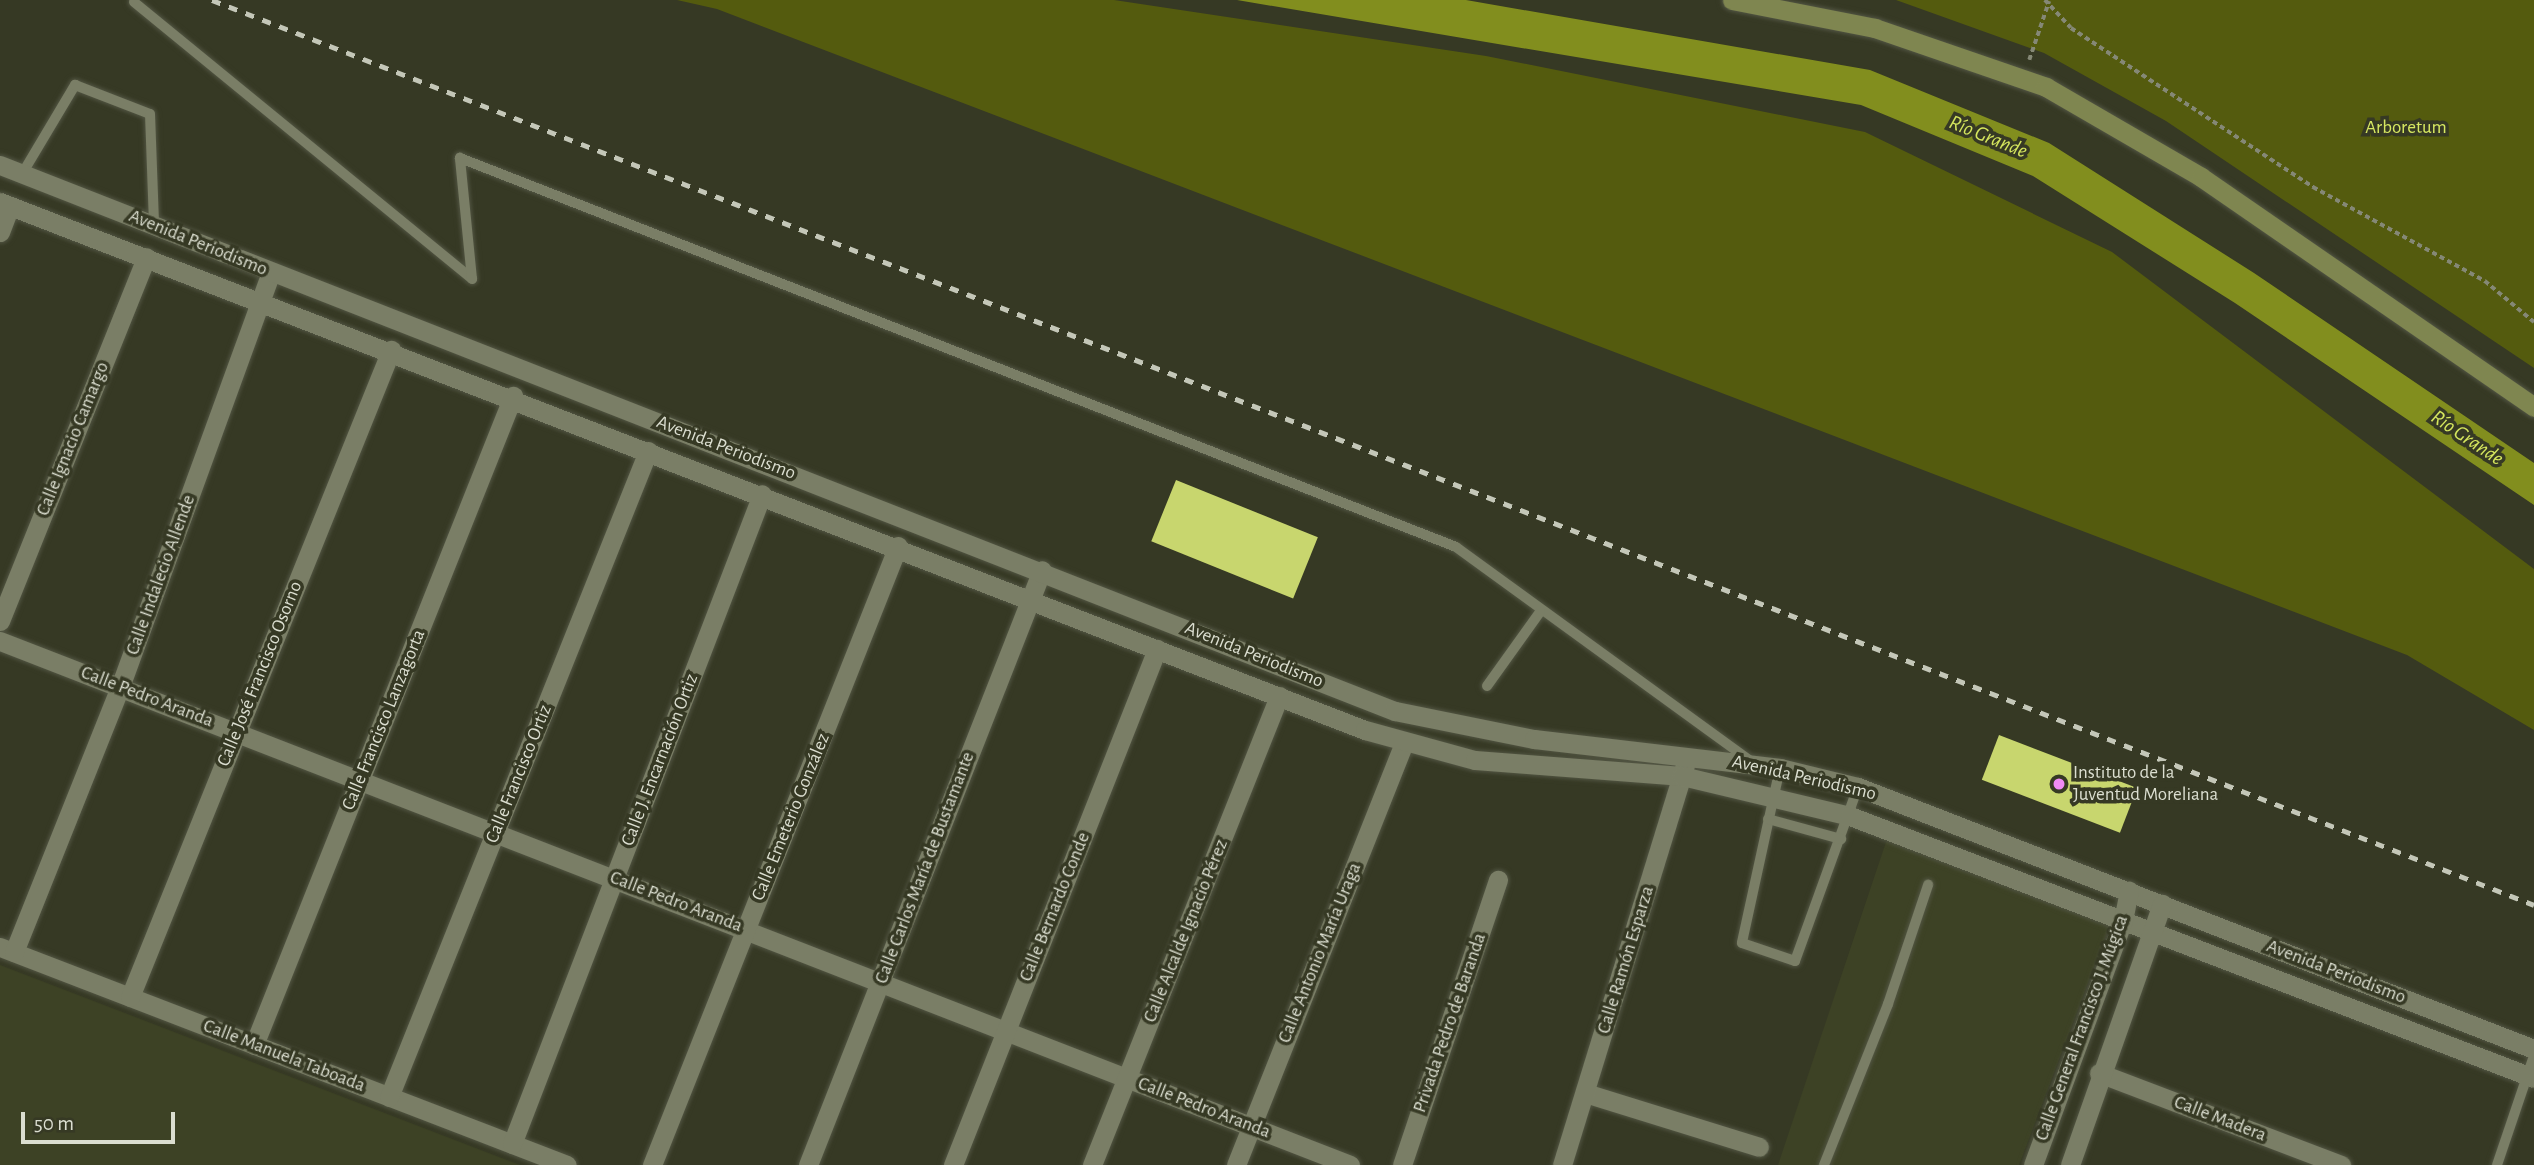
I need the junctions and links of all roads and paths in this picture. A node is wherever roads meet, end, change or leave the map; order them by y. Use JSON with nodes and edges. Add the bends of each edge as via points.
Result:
{"nodes":[{"id":1,"x":1732,"y":0,"type":"edge"},
{"id":2,"x":2048,"y":1,"type":"edge"},
{"id":3,"x":134,"y":2,"type":"edge"},
{"id":4,"x":2023,"y":79,"type":"junction"},
{"id":5,"x":0,"y":165,"type":"edge"},
{"id":6,"x":22,"y":174,"type":"junction"},
{"id":7,"x":5,"y":204,"type":"edge"},
{"id":8,"x":154,"y":226,"type":"junction"},
{"id":9,"x":0,"y":232,"type":"edge"},
{"id":10,"x":146,"y":257,"type":"junction"},
{"id":11,"x":271,"y":272,"type":"junction"},
{"id":12,"x":262,"y":300,"type":"junction"},
{"id":13,"x":2534,"y":322,"type":"edge"},
{"id":14,"x":391,"y":351,"type":"junction"},
{"id":15,"x":513,"y":396,"type":"junction"},
{"id":16,"x":2534,"y":407,"type":"edge"},
{"id":17,"x":648,"y":451,"type":"junction"},
{"id":18,"x":762,"y":494,"type":"junction"},
{"id":19,"x":898,"y":546,"type":"junction"},
{"id":20,"x":1042,"y":570,"type":"junction"},
{"id":21,"x":1030,"y":600,"type":"junction"},
{"id":22,"x":1540,"y":612,"type":"junction"},
{"id":23,"x":0,"y":621,"type":"edge"},
{"id":24,"x":0,"y":641,"type":"edge"},
{"id":25,"x":1157,"y":649,"type":"junction"},
{"id":26,"x":1487,"y":686,"type":"dead end"},
{"id":27,"x":120,"y":687,"type":"junction"},
{"id":28,"x":1279,"y":696,"type":"junction"},
{"id":29,"x":237,"y":732,"type":"junction"},
{"id":30,"x":1404,"y":742,"type":"junction"},
{"id":31,"x":1688,"y":754,"type":"junction"},
{"id":32,"x":1755,"y":764,"type":"junction"},
{"id":33,"x":1780,"y":768,"type":"junction"},
{"id":34,"x":1682,"y":776,"type":"junction"},
{"id":35,"x":361,"y":778,"type":"junction"},
{"id":36,"x":1858,"y":787,"type":"junction"},
{"id":37,"x":1774,"y":796,"type":"junction"},
{"id":38,"x":1850,"y":816,"type":"junction"},
{"id":39,"x":1769,"y":819,"type":"junction"},
{"id":40,"x":495,"y":833,"type":"junction"},
{"id":41,"x":1841,"y":839,"type":"junction"},
{"id":42,"x":614,"y":878,"type":"junction"},
{"id":43,"x":1498,"y":880,"type":"dead end"},
{"id":44,"x":1928,"y":885,"type":"dead end"},
{"id":45,"x":2129,"y":891,"type":"junction"},
{"id":46,"x":2162,"y":904,"type":"junction"},
{"id":47,"x":2123,"y":920,"type":"junction"},
{"id":48,"x":746,"y":929,"type":"junction"},
{"id":49,"x":2151,"y":931,"type":"junction"},
{"id":50,"x":7,"y":950,"type":"edge"},
{"id":51,"x":880,"y":982,"type":"junction"},
{"id":52,"x":130,"y":997,"type":"junction"},
{"id":53,"x":1006,"y":1032,"type":"junction"},
{"id":54,"x":254,"y":1045,"type":"junction"},
{"id":55,"x":2534,"y":1049,"type":"edge"},
{"id":56,"x":2534,"y":1056,"type":"edge"},
{"id":57,"x":2099,"y":1073,"type":"junction"},
{"id":58,"x":2530,"y":1077,"type":"edge"},
{"id":59,"x":1127,"y":1079,"type":"junction"},
{"id":60,"x":1585,"y":1093,"type":"junction"},
{"id":61,"x":389,"y":1097,"type":"junction"},
{"id":62,"x":1251,"y":1126,"type":"junction"},
{"id":63,"x":512,"y":1144,"type":"junction"},
{"id":64,"x":1759,"y":1147,"type":"dead end"},
{"id":65,"x":567,"y":1165,"type":"edge"},
{"id":66,"x":652,"y":1165,"type":"edge"},
{"id":67,"x":808,"y":1165,"type":"edge"},
{"id":68,"x":953,"y":1165,"type":"edge"},
{"id":69,"x":1093,"y":1165,"type":"edge"},
{"id":70,"x":1236,"y":1165,"type":"edge"},
{"id":71,"x":1350,"y":1165,"type":"edge"},
{"id":72,"x":1402,"y":1165,"type":"edge"},
{"id":73,"x":1562,"y":1165,"type":"edge"},
{"id":74,"x":1824,"y":1165,"type":"edge"},
{"id":75,"x":2033,"y":1165,"type":"edge"},
{"id":76,"x":2070,"y":1165,"type":"edge"},
{"id":77,"x":2341,"y":1165,"type":"edge"},
{"id":78,"x":2497,"y":1165,"type":"edge"}],
"edges":[{"from":1,"to":4,"type":"main road","via":[[1875,28]]},
{"from":2,"to":4,"type":"path"},
{"from":2,"to":13,"type":"path","via":[[2071,28],[2313,187],[2485,281]]},
{"from":3,"to":22,"type":"lane","via":[[472,279],[460,158],[1456,547]]},
{"from":4,"to":16,"type":"main road","via":[[2201,177]]},
{"from":5,"to":6,"type":"street","name":"Avenida Periodismo"},
{"from":6,"to":8,"type":"street","name":"Avenida Periodismo"},
{"from":6,"to":8,"type":"lane","via":[[75,85],[150,114]]},
{"from":7,"to":9,"type":"street"},
{"from":7,"to":10,"type":"street","name":"Avenida Periodismo"},
{"from":8,"to":11,"type":"street","name":"Avenida Periodismo"},
{"from":10,"to":12,"type":"street","name":"Avenida Periodismo"},
{"from":10,"to":23,"type":"street","name":"Calle Ignacio Camargo"},
{"from":11,"to":12,"type":"street","name":"Calle Indalecio Allende"},
{"from":11,"to":20,"type":"street","name":"Avenida Periodismo"},
{"from":12,"to":14,"type":"street","name":"Avenida Periodismo"},
{"from":12,"to":27,"type":"street","name":"Calle Indalecio Allende"},
{"from":14,"to":15,"type":"street","name":"Avenida Periodismo"},
{"from":14,"to":29,"type":"street","name":"Calle José Francisco Osorno"},
{"from":15,"to":17,"type":"street","name":"Avenida Periodismo"},
{"from":15,"to":35,"type":"street","name":"Calle Francisco Lanzagorta"},
{"from":17,"to":18,"type":"street","name":"Avenida Periodismo"},
{"from":17,"to":40,"type":"street","name":"Calle Francisco Ortiz"},
{"from":18,"to":19,"type":"street","name":"Avenida Periodismo"},
{"from":18,"to":42,"type":"street","name":"Calle J. Encarnación Ortiz"},
{"from":19,"to":21,"type":"street","name":"Avenida Periodismo"},
{"from":19,"to":48,"type":"street","name":"Calle Emeterio González"},
{"from":20,"to":21,"type":"street","name":"Calle Carlos María de Bustamante"},
{"from":20,"to":31,"type":"street","name":"Avenida Periodismo","via":[[1395,711],[1534,739]]},
{"from":21,"to":25,"type":"street","name":"Avenida Periodismo"},
{"from":21,"to":51,"type":"street","name":"Calle Carlos María de Bustamante"},
{"from":22,"to":26,"type":"lane"},
{"from":22,"to":32,"type":"lane"},
{"from":24,"to":27,"type":"street","name":"Calle Pedro Aranda"},
{"from":25,"to":28,"type":"street","name":"Avenida Periodismo"},
{"from":25,"to":53,"type":"street","name":"Calle Bernardo Conde"},
{"from":27,"to":29,"type":"street","name":"Calle Pedro Aranda"},
{"from":27,"to":50,"type":"street","name":"Calle Indalecio Allende"},
{"from":28,"to":30,"type":"street","name":"Avenida Periodismo"},
{"from":28,"to":59,"type":"street","name":"Calle Alcalde Ignacio Pérez"},
{"from":29,"to":35,"type":"street","name":"Calle Pedro Aranda"},
{"from":29,"to":52,"type":"street","name":"Calle José Francisco Osorno"},
{"from":30,"to":34,"type":"street","name":"Avenida Periodismo","via":[[1517,765]]},
{"from":30,"to":62,"type":"street","name":"Calle Antonio María Uraga"},
{"from":31,"to":32,"type":"street","name":"Avenida Periodismo"},
{"from":31,"to":34,"type":"street","name":"Calle Ramón Esparza"},
{"from":32,"to":33,"type":"street","name":"Avenida Periodismo"},
{"from":33,"to":36,"type":"street","name":"Avenida Periodismo"},
{"from":33,"to":37,"type":"lane"},
{"from":34,"to":37,"type":"street","name":"Avenida Periodismo"},
{"from":34,"to":60,"type":"street","name":"Calle Ramón Esparza"},
{"from":35,"to":40,"type":"street","name":"Calle Pedro Aranda"},
{"from":35,"to":54,"type":"street","name":"Calle Francisco Lanzagorta"},
{"from":36,"to":38,"type":"lane"},
{"from":36,"to":45,"type":"street","name":"Avenida Periodismo"},
{"from":37,"to":38,"type":"street","name":"Avenida Periodismo"},
{"from":37,"to":39,"type":"lane"},
{"from":38,"to":41,"type":"lane"},
{"from":38,"to":47,"type":"street","name":"Avenida Periodismo"},
{"from":39,"to":41,"type":"lane"},
{"from":39,"to":41,"type":"lane","via":[[1742,943],[1795,961]]},
{"from":40,"to":42,"type":"street","name":"Calle Pedro Aranda"},
{"from":40,"to":61,"type":"street","name":"Calle Francisco Ortiz"},
{"from":42,"to":48,"type":"street","name":"Calle Pedro Aranda"},
{"from":42,"to":63,"type":"street","name":"Calle J. Encarnación Ortiz"},
{"from":43,"to":72,"type":"street","name":"Privada Pedro de Baranda"},
{"from":44,"to":74,"type":"lane","via":[[1888,1004]]},
{"from":45,"to":46,"type":"street","name":"Avenida Periodismo"},
{"from":45,"to":47,"type":"street","name":"Calle General Francisco J. Múgica"},
{"from":46,"to":49,"type":"street","name":"Calle General Francisco J. Múgica"},
{"from":46,"to":55,"type":"street","name":"Avenida Periodismo"},
{"from":47,"to":49,"type":"street","name":"Avenida Periodismo"},
{"from":47,"to":75,"type":"street","name":"Calle General Francisco J. Múgica"},
{"from":48,"to":51,"type":"street","name":"Calle Pedro Aranda"},
{"from":48,"to":66,"type":"street","name":"Calle Emeterio González"},
{"from":49,"to":57,"type":"street","name":"Calle General Francisco J. Múgica"},
{"from":49,"to":58,"type":"street","name":"Avenida Periodismo"},
{"from":50,"to":52,"type":"street","name":"Calle Manuela Taboada"},
{"from":51,"to":53,"type":"street","name":"Calle Pedro Aranda"},
{"from":51,"to":67,"type":"street","name":"Calle Carlos María de Bustamante"},
{"from":52,"to":54,"type":"street","name":"Calle Manuela Taboada"},
{"from":53,"to":59,"type":"street","name":"Calle Pedro Aranda"},
{"from":53,"to":68,"type":"street","name":"Calle Bernardo Conde"},
{"from":54,"to":61,"type":"street","name":"Calle Manuela Taboada"},
{"from":56,"to":58,"type":"lane"},
{"from":57,"to":76,"type":"street","name":"Calle General Francisco J. Múgica"},
{"from":57,"to":77,"type":"street","name":"Calle Madera"},
{"from":58,"to":78,"type":"lane"},
{"from":59,"to":62,"type":"street","name":"Calle Pedro Aranda"},
{"from":59,"to":69,"type":"street","name":"Calle Alcalde Ignacio Pérez"},
{"from":60,"to":64,"type":"street"},
{"from":60,"to":73,"type":"street","name":"Calle Ramón Esparza"},
{"from":61,"to":63,"type":"street","name":"Calle Manuela Taboada"},
{"from":62,"to":70,"type":"street","name":"Calle Antonio María Uraga"},
{"from":62,"to":71,"type":"street","name":"Calle Pedro Aranda"},
{"from":63,"to":65,"type":"street","name":"Calle Manuela Taboada"}]}
